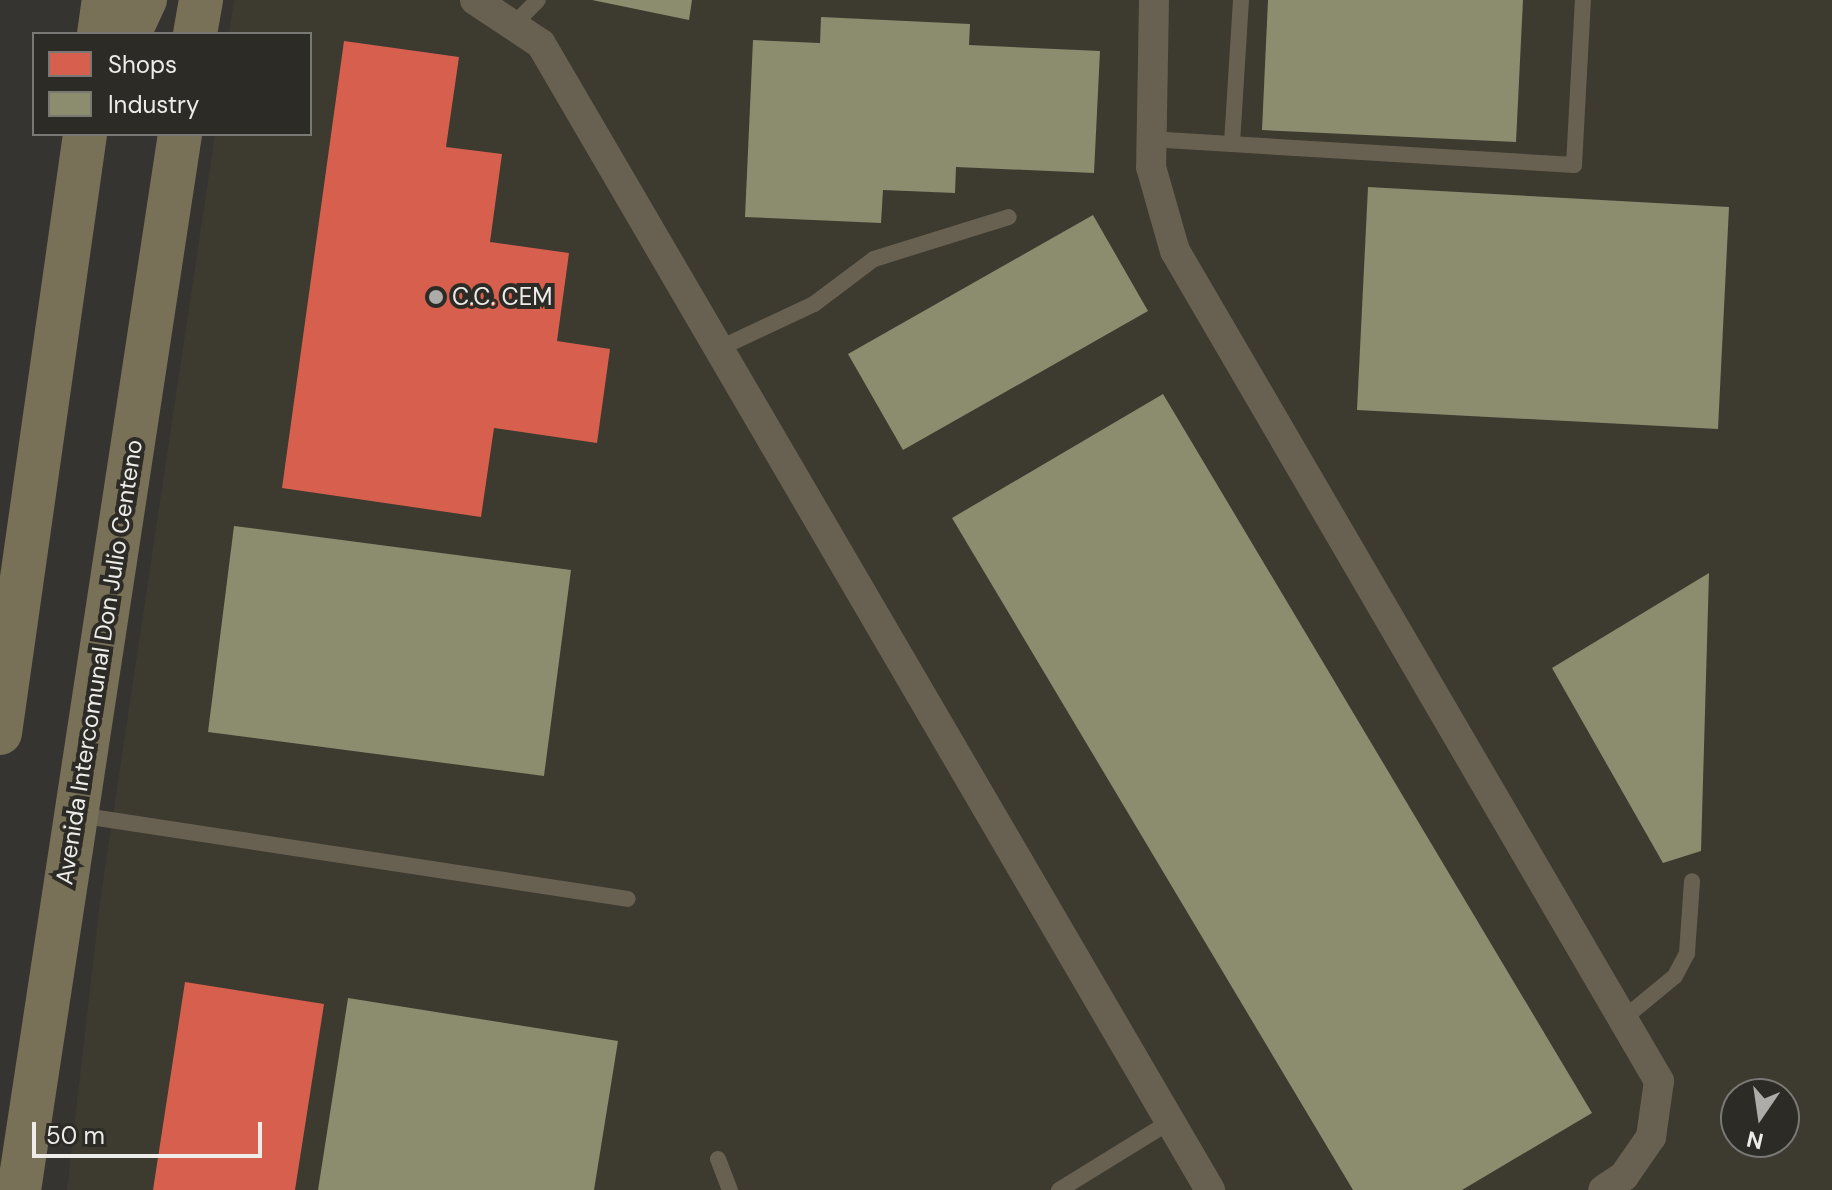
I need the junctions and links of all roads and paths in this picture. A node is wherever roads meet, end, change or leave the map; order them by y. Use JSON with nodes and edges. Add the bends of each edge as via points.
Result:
{"nodes":[{"id":1,"x":104,"y":0,"type":"edge"},
{"id":2,"x":145,"y":0,"type":"edge"},
{"id":3,"x":201,"y":0,"type":"edge"},
{"id":4,"x":475,"y":0,"type":"edge"},
{"id":5,"x":538,"y":0,"type":"edge"},
{"id":6,"x":1154,"y":0,"type":"edge"},
{"id":7,"x":1241,"y":0,"type":"edge"},
{"id":8,"x":1583,"y":0,"type":"edge"},
{"id":9,"x":513,"y":25,"type":"junction"},
{"id":10,"x":99,"y":32,"type":"edge"},
{"id":11,"x":130,"y":32,"type":"edge"},
{"id":12,"x":195,"y":32,"type":"edge"},
{"id":13,"x":85,"y":136,"type":"edge"},
{"id":14,"x":97,"y":136,"type":"edge"},
{"id":15,"x":180,"y":136,"type":"edge"},
{"id":16,"x":1149,"y":139,"type":"junction"},
{"id":17,"x":1232,"y":143,"type":"junction"},
{"id":18,"x":74,"y":209,"type":"junction"},
{"id":19,"x":1009,"y":217,"type":"dead end"},
{"id":20,"x":718,"y":349,"type":"junction"},
{"id":21,"x":0,"y":733,"type":"edge"},
{"id":22,"x":76,"y":814,"type":"junction"},
{"id":23,"x":1692,"y":881,"type":"dead end"},
{"id":24,"x":628,"y":899,"type":"dead end"},
{"id":25,"x":1623,"y":1019,"type":"junction"},
{"id":26,"x":1168,"y":1123,"type":"junction"},
{"id":27,"x":718,"y":1159,"type":"dead end"},
{"id":28,"x":19,"y":1190,"type":"edge"},
{"id":29,"x":730,"y":1190,"type":"edge"},
{"id":30,"x":1059,"y":1190,"type":"edge"},
{"id":31,"x":1210,"y":1190,"type":"edge"},
{"id":32,"x":1603,"y":1190,"type":"edge"}],
"edges":[{"from":1,"to":10,"type":"main road"},
{"from":2,"to":11,"type":"main road"},
{"from":3,"to":12,"type":"main road"},
{"from":4,"to":9,"type":"street"},
{"from":5,"to":9,"type":"lane"},
{"from":6,"to":16,"type":"street"},
{"from":7,"to":17,"type":"lane"},
{"from":8,"to":17,"type":"lane","via":[[1574,165]]},
{"from":9,"to":20,"type":"street","via":[[541,44]]},
{"from":13,"to":18,"type":"main road"},
{"from":14,"to":18,"type":"main road"},
{"from":15,"to":22,"type":"main road","name":"Avenida Intercomunal Don Julio Centeno"},
{"from":16,"to":17,"type":"lane"},
{"from":16,"to":25,"type":"street","via":[[1175,251]]},
{"from":18,"to":21,"type":"main road"},
{"from":19,"to":20,"type":"lane","via":[[874,259],[814,304]]},
{"from":20,"to":26,"type":"street"},
{"from":22,"to":24,"type":"lane"},
{"from":22,"to":28,"type":"main road","name":"Avenida Intercomunal Don Julio Centeno"},
{"from":23,"to":25,"type":"lane","via":[[1687,953],[1675,976]]},
{"from":25,"to":32,"type":"street","via":[[1659,1081],[1656,1108],[1651,1137],[1624,1176]]},
{"from":26,"to":30,"type":"lane"},
{"from":26,"to":31,"type":"street"},
{"from":27,"to":29,"type":"lane"}]}
